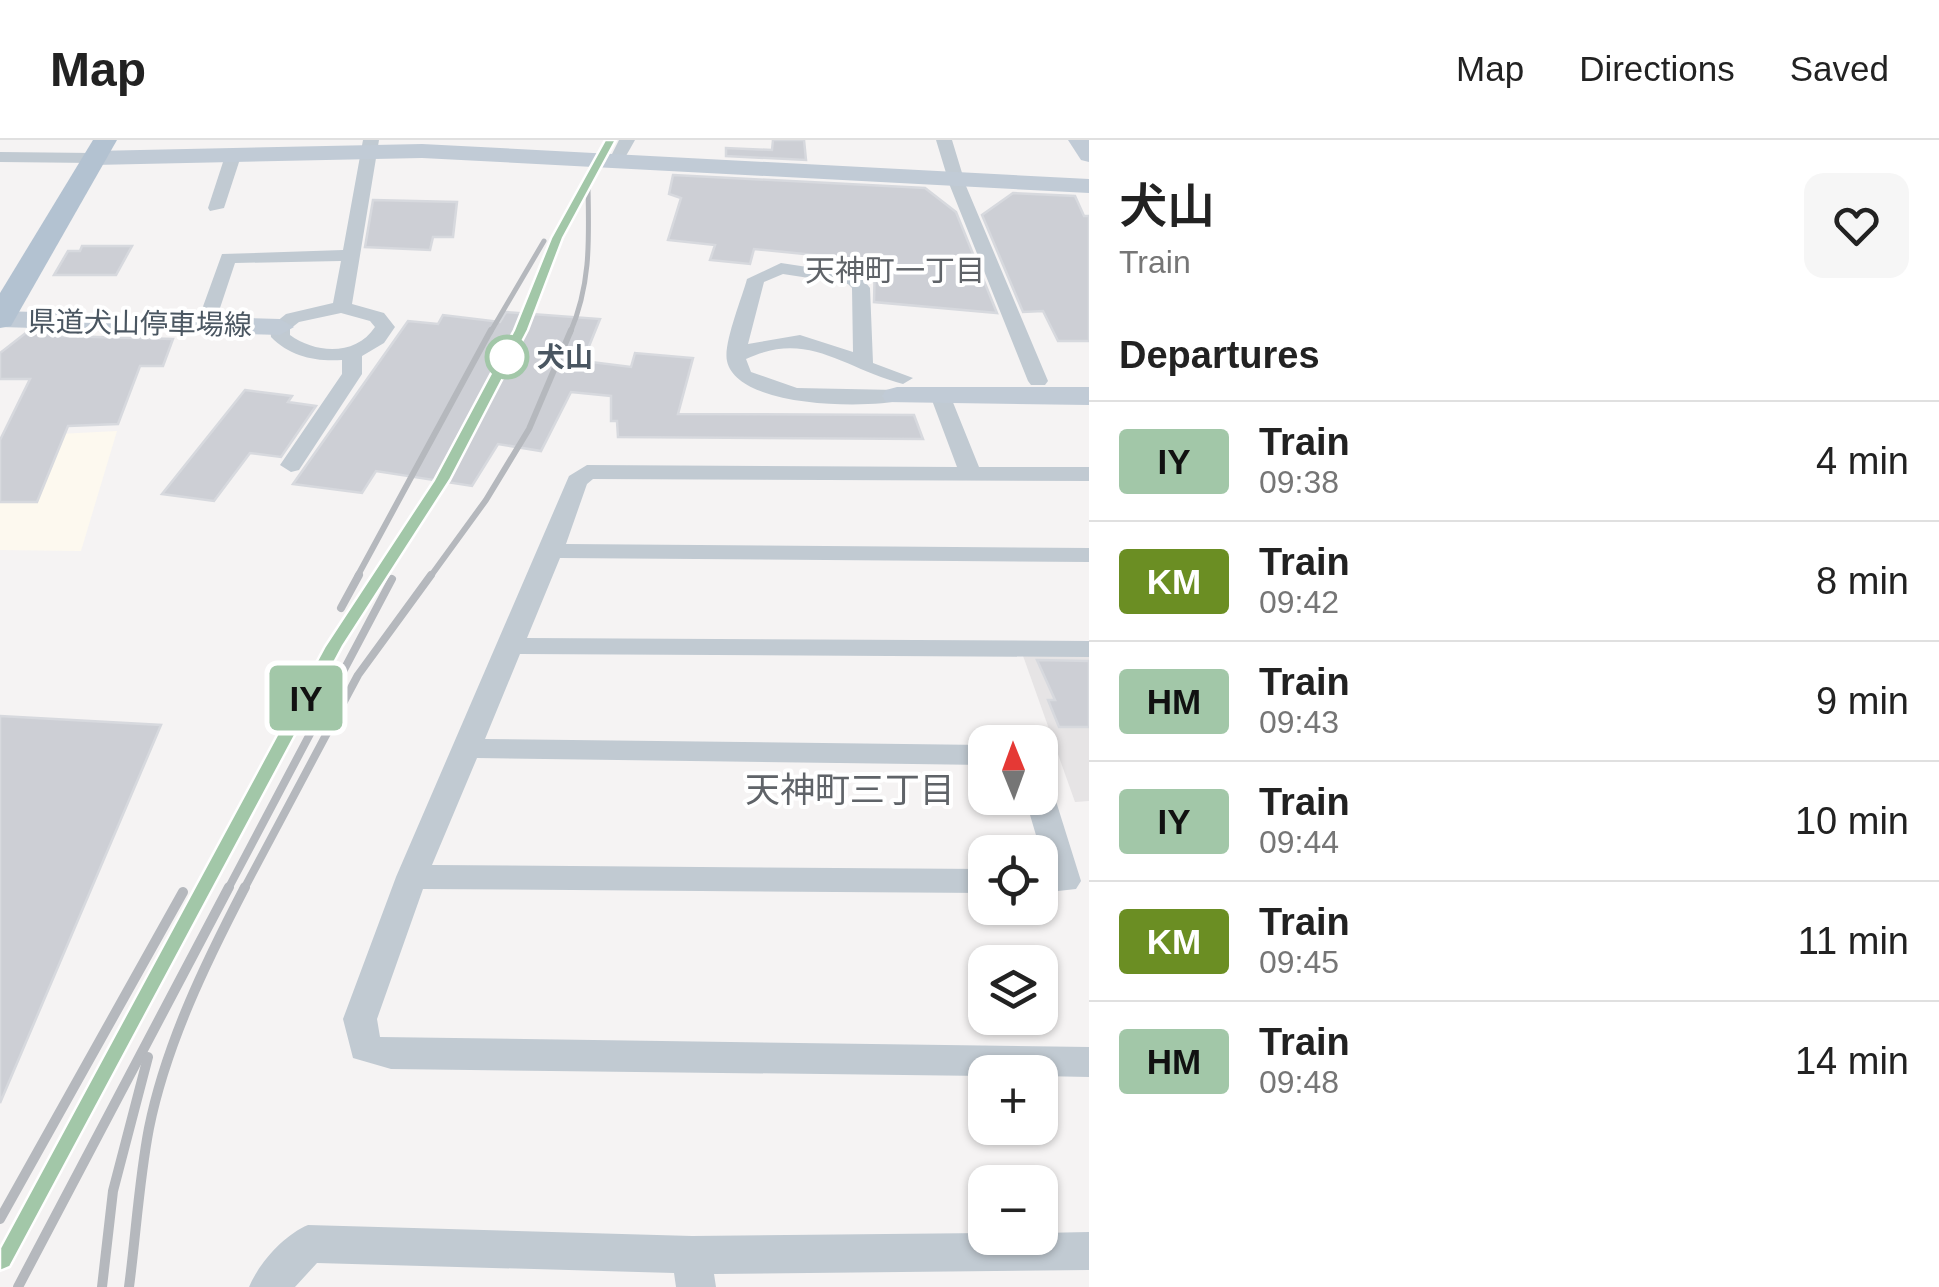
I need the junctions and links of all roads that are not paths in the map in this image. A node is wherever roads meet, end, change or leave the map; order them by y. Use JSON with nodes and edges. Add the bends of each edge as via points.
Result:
{"nodes":[{"id":1,"x":944,"y":140,"type":"edge"},
{"id":2,"x":1078,"y":140,"type":"edge"},
{"id":3,"x":369,"y":146,"type":"edge"},
{"id":4,"x":99,"y":149,"type":"edge"},
{"id":5,"x":622,"y":150,"type":"edge"},
{"id":6,"x":1089,"y":155,"type":"edge"},
{"id":7,"x":232,"y":156,"type":"junction"},
{"id":8,"x":0,"y":158,"type":"edge"},
{"id":9,"x":955,"y":179,"type":"junction"},
{"id":10,"x":1089,"y":186,"type":"edge"},
{"id":11,"x":216,"y":208,"type":"dead end"},
{"id":12,"x":352,"y":255,"type":"junction"},
{"id":13,"x":342,"y":307,"type":"junction"},
{"id":14,"x":0,"y":319,"type":"edge"},
{"id":15,"x":206,"y":323,"type":"junction"},
{"id":16,"x":280,"y":327,"type":"junction"},
{"id":17,"x":352,"y":352,"type":"junction"},
{"id":18,"x":735,"y":357,"type":"junction"},
{"id":19,"x":863,"y":366,"type":"junction"},
{"id":20,"x":1038,"y":381,"type":"junction"},
{"id":21,"x":1089,"y":381,"type":"edge"},
{"id":22,"x":900,"y":387,"type":"junction"},
{"id":23,"x":940,"y":396,"type":"junction"},
{"id":24,"x":1089,"y":396,"type":"edge"},
{"id":25,"x":292,"y":465,"type":"dead end"},
{"id":26,"x":970,"y":473,"type":"junction"},
{"id":27,"x":1089,"y":474,"type":"edge"},
{"id":28,"x":551,"y":551,"type":"junction"},
{"id":29,"x":1089,"y":555,"type":"edge"},
{"id":30,"x":510,"y":646,"type":"junction"},
{"id":31,"x":1089,"y":649,"type":"edge"},
{"id":32,"x":468,"y":748,"type":"junction"},
{"id":33,"x":968,"y":755,"type":"edge"},
{"id":34,"x":1058,"y":858,"type":"edge"},
{"id":35,"x":412,"y":877,"type":"junction"},
{"id":36,"x":968,"y":881,"type":"edge"},
{"id":37,"x":1058,"y":882,"type":"edge"},
{"id":38,"x":1089,"y":1062,"type":"edge"},
{"id":39,"x":1089,"y":1252,"type":"edge"},
{"id":40,"x":694,"y":1271,"type":"edge"},
{"id":41,"x":269,"y":1287,"type":"edge"}],
"edges":[{"from":1,"to":9,"type":"street"},
{"from":2,"to":6,"type":"main road"},
{"from":3,"to":5,"type":"main road"},
{"from":3,"to":7,"type":"main road"},
{"from":3,"to":12,"type":"street"},
{"from":4,"to":7,"type":"main road"},
{"from":4,"to":8,"type":"street"},
{"from":4,"to":14,"type":"main road"},
{"from":5,"to":9,"type":"main road"},
{"from":7,"to":11,"type":"street"},
{"from":9,"to":10,"type":"main road"},
{"from":9,"to":20,"type":"street"},
{"from":12,"to":13,"type":"street"},
{"from":12,"to":15,"type":"street","via":[[228,258]]},
{"from":13,"to":16,"type":"street"},
{"from":13,"to":17,"type":"street","via":[[378,317],[384,328],[380,339]]},
{"from":14,"to":15,"type":"main road","name":"県道犬山停車場線"},
{"from":15,"to":16,"type":"main road","name":"県道犬山停車場線"},
{"from":16,"to":17,"type":"street","via":[[291,347]]},
{"from":17,"to":25,"type":"street","via":[[352,374]]},
{"from":18,"to":19,"type":"street","via":[[766,343],[810,341],[833,346]]},
{"from":18,"to":19,"type":"street","via":[[756,279],[781,268],[854,279],[861,288]]},
{"from":18,"to":22,"type":"street","via":[[742,375],[791,394]]},
{"from":19,"to":22,"type":"street"},
{"from":20,"to":21,"type":"main road"},
{"from":20,"to":22,"type":"main road"},
{"from":22,"to":23,"type":"main road"},
{"from":23,"to":24,"type":"main road"},
{"from":23,"to":26,"type":"street"},
{"from":26,"to":27,"type":"street"},
{"from":26,"to":28,"type":"street","via":[[587,472],[577,481]]},
{"from":28,"to":29,"type":"street"},
{"from":28,"to":30,"type":"street"},
{"from":30,"to":31,"type":"street"},
{"from":30,"to":32,"type":"street"},
{"from":32,"to":33,"type":"street"},
{"from":32,"to":35,"type":"street"},
{"from":34,"to":37,"type":"street","via":[[1065,882]]},
{"from":35,"to":36,"type":"street"},
{"from":35,"to":38,"type":"street","via":[[360,1019],[365,1048],[391,1054]]},
{"from":39,"to":40,"type":"street"},
{"from":40,"to":41,"type":"street","via":[[308,1244]]}]}
